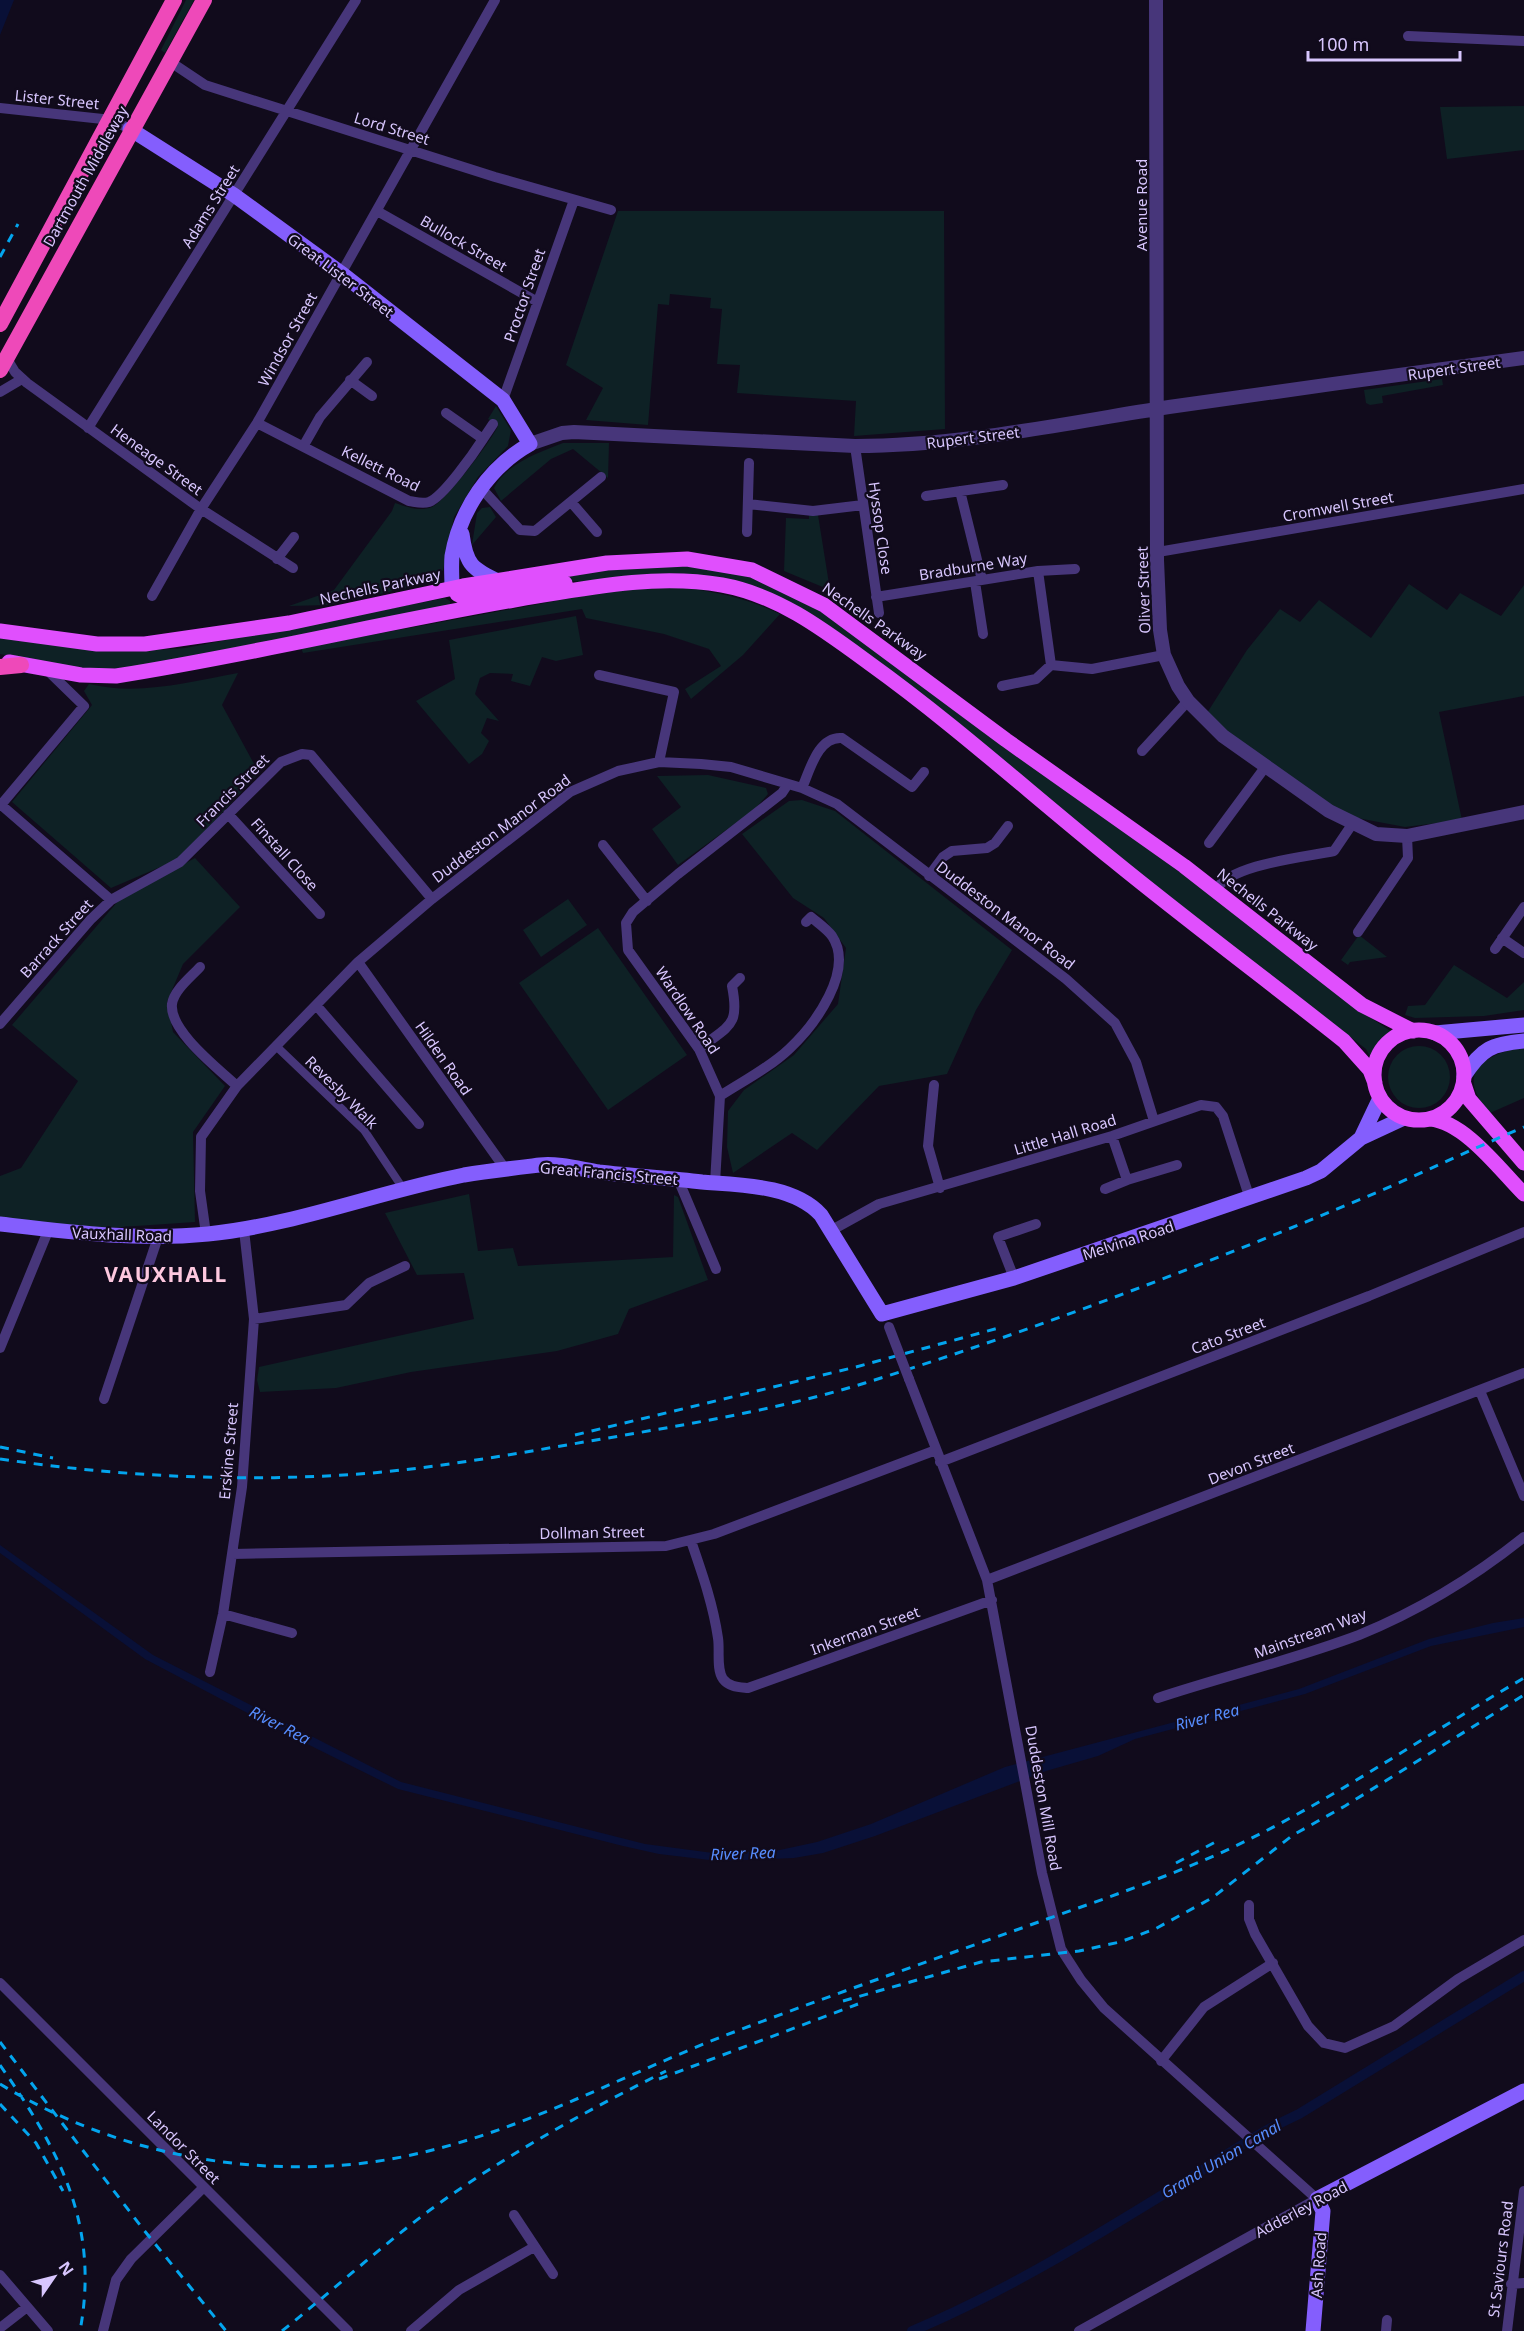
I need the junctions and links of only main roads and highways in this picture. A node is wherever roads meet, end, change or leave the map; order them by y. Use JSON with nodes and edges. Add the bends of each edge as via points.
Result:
{"nodes":[{"id":1,"x":174,"y":0,"type":"edge"},
{"id":2,"x":204,"y":0,"type":"edge"},
{"id":3,"x":130,"y":129,"type":"junction"},
{"id":4,"x":0,"y":324,"type":"edge"},
{"id":5,"x":3,"y":363,"type":"edge"},
{"id":6,"x":530,"y":444,"type":"joint"},
{"id":7,"x":461,"y":528,"type":"junction"},
{"id":8,"x":500,"y":582,"type":"junction"},
{"id":9,"x":462,"y":596,"type":"junction"},
{"id":10,"x":0,"y":630,"type":"edge"},
{"id":11,"x":0,"y":660,"type":"edge"},
{"id":12,"x":21,"y":665,"type":"junction"},
{"id":13,"x":0,"y":666,"type":"edge"},
{"id":14,"x":1524,"y":1025,"type":"edge"},
{"id":15,"x":1413,"y":1031,"type":"junction"},
{"id":16,"x":1435,"y":1033,"type":"junction"},
{"id":17,"x":1524,"y":1041,"type":"edge"},
{"id":18,"x":1464,"y":1080,"type":"junction"},
{"id":19,"x":1378,"y":1090,"type":"junction"},
{"id":20,"x":1404,"y":1118,"type":"junction"},
{"id":21,"x":1430,"y":1119,"type":"junction"},
{"id":22,"x":1361,"y":1138,"type":"junction"},
{"id":23,"x":1524,"y":1163,"type":"edge"},
{"id":24,"x":1524,"y":1194,"type":"edge"},
{"id":25,"x":0,"y":1224,"type":"edge"},
{"id":26,"x":244,"y":1230,"type":"joint"},
{"id":27,"x":885,"y":1320,"type":"joint"},
{"id":28,"x":1524,"y":2091,"type":"edge"},
{"id":29,"x":1317,"y":2199,"type":"joint"},
{"id":30,"x":1313,"y":2331,"type":"edge"}],
"edges":[{"from":1,"to":4,"type":"highway","name":"Dartmouth Middleway"},
{"from":2,"to":3,"type":"highway","name":"Dartmouth Middleway"},
{"from":3,"to":5,"type":"highway","name":"Dartmouth Middleway"},
{"from":3,"to":6,"type":"main road","name":"Great Lister Street","via":[[234,195],[503,400]]},
{"from":6,"to":7,"type":"main road","name":"Rupert Street","via":[[512,455],[480,487]]},
{"from":7,"to":8,"type":"main road","via":[[465,554],[472,568]]},
{"from":7,"to":9,"type":"main road","name":"Rupert Street","via":[[452,556]]},
{"from":8,"to":9,"type":"main road","name":"Nechells Parkway"},
{"from":8,"to":15,"type":"main road","name":"Nechells Parkway","via":[[607,562],[656,559],[717,563],[752,570],[824,605],[1216,890],[1362,1005]]},
{"from":9,"to":10,"type":"main road","name":"Nechells Parkway","via":[[145,644],[98,644]]},
{"from":9,"to":12,"type":"main road","name":"Nechells Parkway","via":[[116,676]]},
{"from":9,"to":19,"type":"main road","via":[[533,585],[607,586],[657,581],[741,590],[774,602],[823,630],[887,676],[1344,1041],[1370,1070]]},
{"from":11,"to":12,"type":"main road","name":"Nechells Parkway"},
{"from":12,"to":13,"type":"highway"},
{"from":14,"to":16,"type":"main road"},
{"from":15,"to":16,"type":"main road"},
{"from":15,"to":19,"type":"main road","via":[[1387,1044],[1377,1062]]},
{"from":16,"to":18,"type":"main road","via":[[1456,1050]]},
{"from":17,"to":18,"type":"main road","via":[[1502,1043],[1484,1051]]},
{"from":18,"to":21,"type":"main road","via":[[1452,1106]]},
{"from":18,"to":23,"type":"main road","via":[[1469,1099]]},
{"from":19,"to":20,"type":"main road","via":[[1395,1113]]},
{"from":19,"to":22,"type":"main road","name":"Melvina Road"},
{"from":20,"to":21,"type":"main road"},
{"from":20,"to":22,"type":"main road","name":"Melvina Road"},
{"from":21,"to":24,"type":"main road","via":[[1461,1130]]},
{"from":22,"to":27,"type":"main road","name":"Melvina Road","via":[[1321,1171],[1250,1199]]},
{"from":25,"to":26,"type":"main road","name":"Vauxhall Road","via":[[48,1232],[158,1237]]},
{"from":26,"to":27,"type":"main road","name":"Great Francis Street","via":[[464,1175],[543,1165],[774,1191],[812,1205],[832,1230]]},
{"from":28,"to":29,"type":"main road","name":"Adderley Road"},
{"from":29,"to":30,"type":"main road","name":"Ash Road","via":[[1323,2211]]}]}
